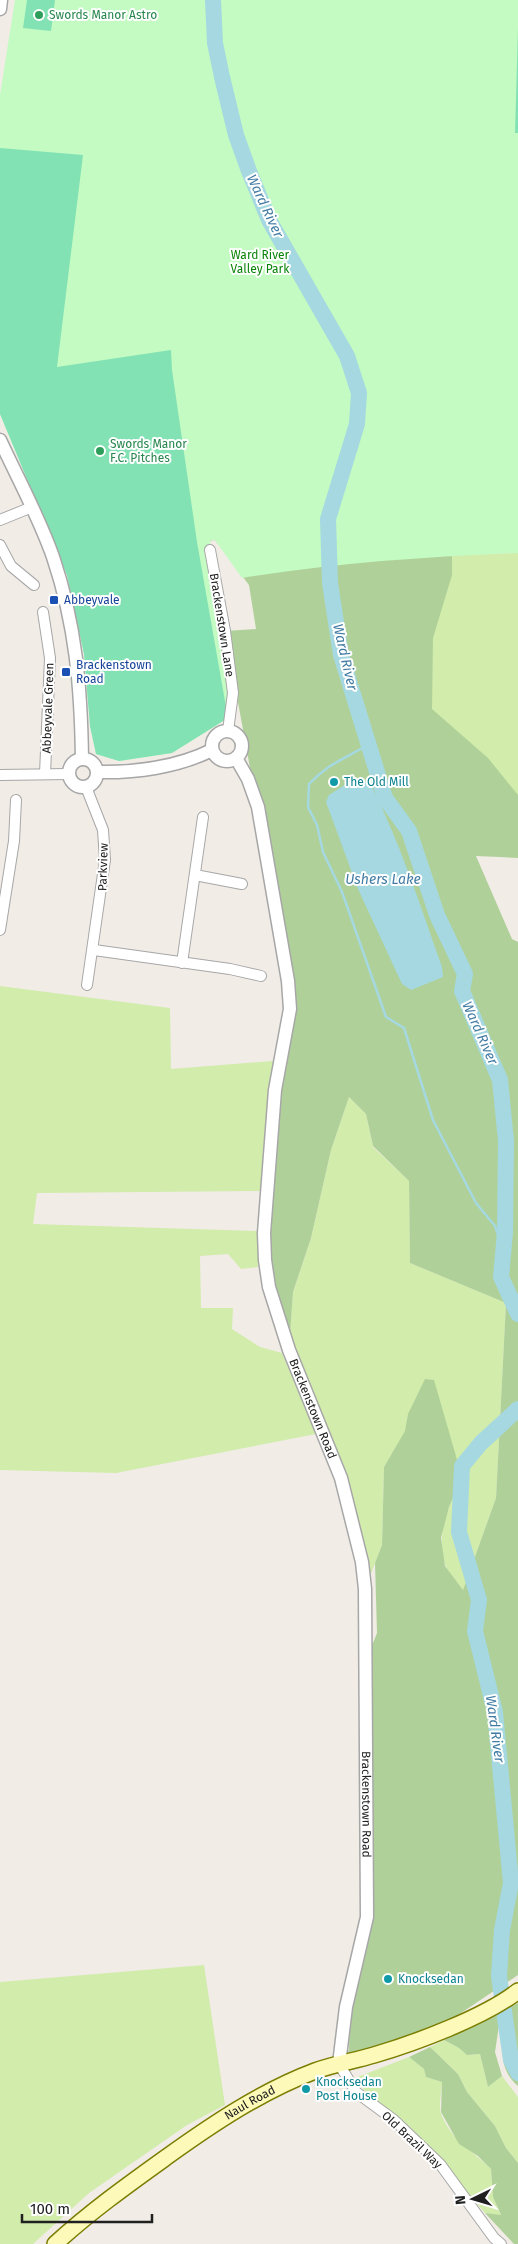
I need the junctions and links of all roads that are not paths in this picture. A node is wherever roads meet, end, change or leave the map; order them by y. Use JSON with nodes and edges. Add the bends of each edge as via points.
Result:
{"nodes":[{"id":1,"x":1,"y":0,"type":"edge"},
{"id":2,"x":0,"y":9,"type":"edge"},
{"id":3,"x":0,"y":440,"type":"edge"},
{"id":4,"x":32,"y":507,"type":"junction"},
{"id":5,"x":0,"y":520,"type":"edge"},
{"id":6,"x":0,"y":545,"type":"edge"},
{"id":7,"x":210,"y":550,"type":"dead end"},
{"id":8,"x":34,"y":585,"type":"dead end"},
{"id":9,"x":43,"y":612,"type":"dead end"},
{"id":10,"x":228,"y":730,"type":"junction"},
{"id":11,"x":212,"y":750,"type":"junction"},
{"id":12,"x":236,"y":758,"type":"junction"},
{"id":13,"x":82,"y":759,"type":"junction"},
{"id":14,"x":97,"y":772,"type":"junction"},
{"id":15,"x":45,"y":774,"type":"junction"},
{"id":16,"x":69,"y":774,"type":"junction"},
{"id":17,"x":0,"y":775,"type":"edge"},
{"id":18,"x":86,"y":787,"type":"junction"},
{"id":19,"x":16,"y":800,"type":"dead end"},
{"id":20,"x":203,"y":817,"type":"dead end"},
{"id":21,"x":195,"y":875,"type":"junction"},
{"id":22,"x":242,"y":884,"type":"dead end"},
{"id":23,"x":3,"y":901,"type":"edge"},
{"id":24,"x":0,"y":930,"type":"edge"},
{"id":25,"x":94,"y":950,"type":"junction"},
{"id":26,"x":182,"y":964,"type":"junction"},
{"id":27,"x":261,"y":976,"type":"dead end"},
{"id":28,"x":87,"y":985,"type":"dead end"},
{"id":29,"x":516,"y":1992,"type":"edge"},
{"id":30,"x":339,"y":2064,"type":"junction"},
{"id":31,"x":55,"y":2244,"type":"edge"},
{"id":32,"x":501,"y":2244,"type":"edge"}],
"edges":[{"from":1,"to":2,"type":"street"},
{"from":3,"to":4,"type":"street"},
{"from":4,"to":5,"type":"street"},
{"from":4,"to":13,"type":"street","via":[[53,557],[73,632],[82,709]]},
{"from":6,"to":8,"type":"street","via":[[11,566]]},
{"from":7,"to":10,"type":"street","name":"Brackenstown Lane","via":[[226,631],[233,693]]},
{"from":9,"to":15,"type":"street","name":"Abbeyvale Green","via":[[50,658]]},
{"from":10,"to":11,"type":"street","via":[[215,736]]},
{"from":10,"to":12,"type":"street","via":[[241,740],[242,750]]},
{"from":11,"to":12,"type":"street","via":[[222,760]]},
{"from":11,"to":14,"type":"street","via":[[138,771]]},
{"from":12,"to":30,"type":"street","name":"Brackenstown Road","via":[[248,778],[258,807],[290,1009],[275,1090],[264,1232],[269,1287],[289,1350],[341,1478],[362,1562],[365,1589],[367,1917],[346,2007]]},
{"from":13,"to":14,"type":"street","via":[[94,764]]},
{"from":13,"to":16,"type":"street","via":[[74,763]]},
{"from":14,"to":18,"type":"street","via":[[93,784]]},
{"from":15,"to":16,"type":"street"},
{"from":15,"to":17,"type":"street"},
{"from":16,"to":18,"type":"street","via":[[72,783]]},
{"from":18,"to":25,"type":"street","name":"Parkview","via":[[103,830],[105,860]]},
{"from":19,"to":23,"type":"street","via":[[17,814]]},
{"from":20,"to":21,"type":"street"},
{"from":21,"to":22,"type":"street"},
{"from":21,"to":26,"type":"street"},
{"from":23,"to":24,"type":"street"},
{"from":25,"to":26,"type":"street"},
{"from":25,"to":28,"type":"street","name":"Parkview"},
{"from":26,"to":27,"type":"street"},
{"from":29,"to":30,"type":"main road","name":"Naul Road","via":[[475,2016],[404,2045]]},
{"from":30,"to":31,"type":"main road","name":"Naul Road","via":[[274,2088],[197,2135],[113,2194]]},
{"from":30,"to":32,"type":"street","name":"Old Brazil Way","via":[[356,2092],[394,2120],[440,2164]]}]}
